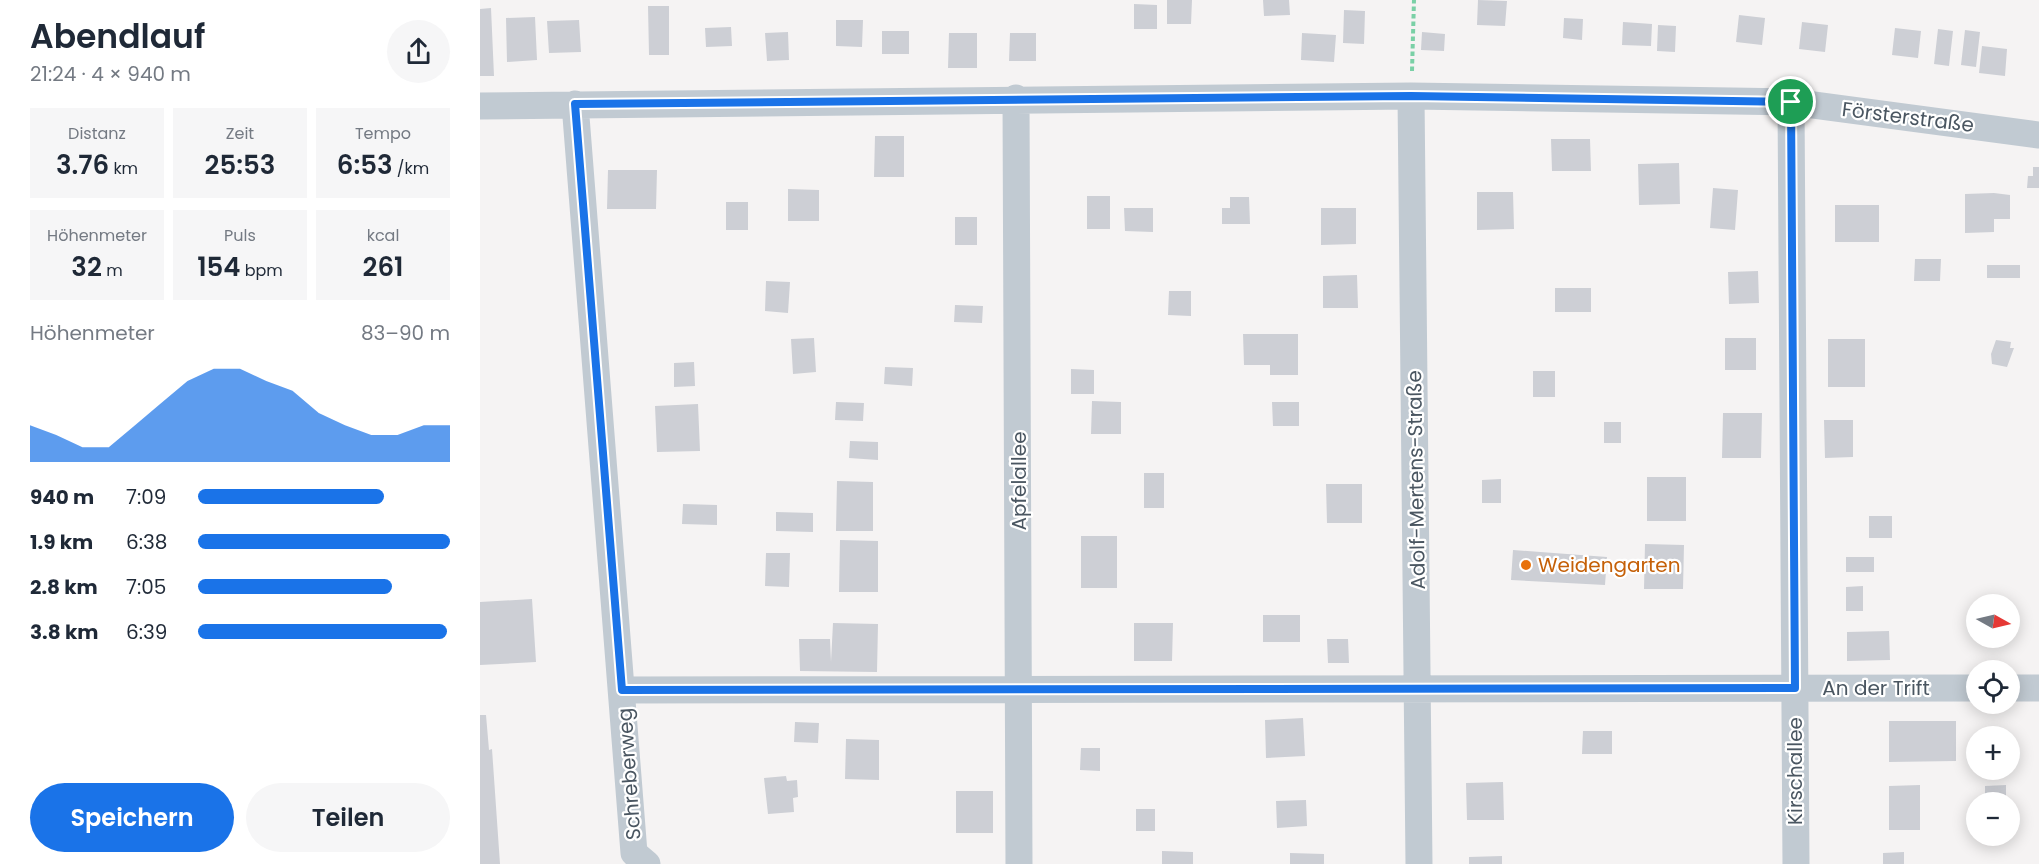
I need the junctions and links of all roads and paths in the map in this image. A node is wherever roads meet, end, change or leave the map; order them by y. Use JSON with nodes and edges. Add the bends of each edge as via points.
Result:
{"nodes":[{"id":1,"x":1414,"y":0,"type":"edge"},
{"id":2,"x":1411,"y":96,"type":"junction"},
{"id":3,"x":1016,"y":98,"type":"junction"},
{"id":4,"x":1791,"y":102,"type":"junction"},
{"id":5,"x":575,"y":104,"type":"junction"},
{"id":6,"x":480,"y":106,"type":"edge"},
{"id":7,"x":2039,"y":135,"type":"edge"},
{"id":8,"x":1419,"y":687,"type":"junction"},
{"id":9,"x":1795,"y":688,"type":"junction"},
{"id":10,"x":1966,"y":688,"type":"edge"},
{"id":11,"x":2020,"y":688,"type":"edge"},
{"id":12,"x":2039,"y":688,"type":"edge"},
{"id":13,"x":622,"y":690,"type":"junction"},
{"id":14,"x":1020,"y":690,"type":"junction"},
{"id":15,"x":647,"y":864,"type":"edge"},
{"id":16,"x":1019,"y":864,"type":"edge"},
{"id":17,"x":1419,"y":864,"type":"edge"},
{"id":18,"x":1796,"y":864,"type":"edge"}],
"edges":[{"from":1,"to":2,"type":"path"},
{"from":2,"to":3,"type":"street","name":"Försterstraße"},
{"from":2,"to":4,"type":"street","name":"Försterstraße"},
{"from":2,"to":8,"type":"street","name":"Adolf-Mertens-Straße"},
{"from":3,"to":5,"type":"street","name":"Försterstraße"},
{"from":3,"to":14,"type":"street","name":"Apfelallee"},
{"from":4,"to":7,"type":"street","name":"Försterstraße"},
{"from":4,"to":9,"type":"street","name":"Kirschallee"},
{"from":5,"to":6,"type":"street","name":"Försterstraße"},
{"from":5,"to":13,"type":"street","name":"Schreberweg"},
{"from":8,"to":9,"type":"street","name":"An der Trift"},
{"from":8,"to":14,"type":"street","name":"An der Trift"},
{"from":8,"to":17,"type":"street","name":"Adolf-Mertens-Straße"},
{"from":9,"to":10,"type":"street","name":"An der Trift"},
{"from":9,"to":18,"type":"street","name":"Kirschallee"},
{"from":11,"to":12,"type":"street"},
{"from":13,"to":14,"type":"street","name":"An der Trift"},
{"from":13,"to":15,"type":"street","name":"Schreberweg","via":[[634,853]]},
{"from":14,"to":16,"type":"street","name":"Apfelallee"}]}
